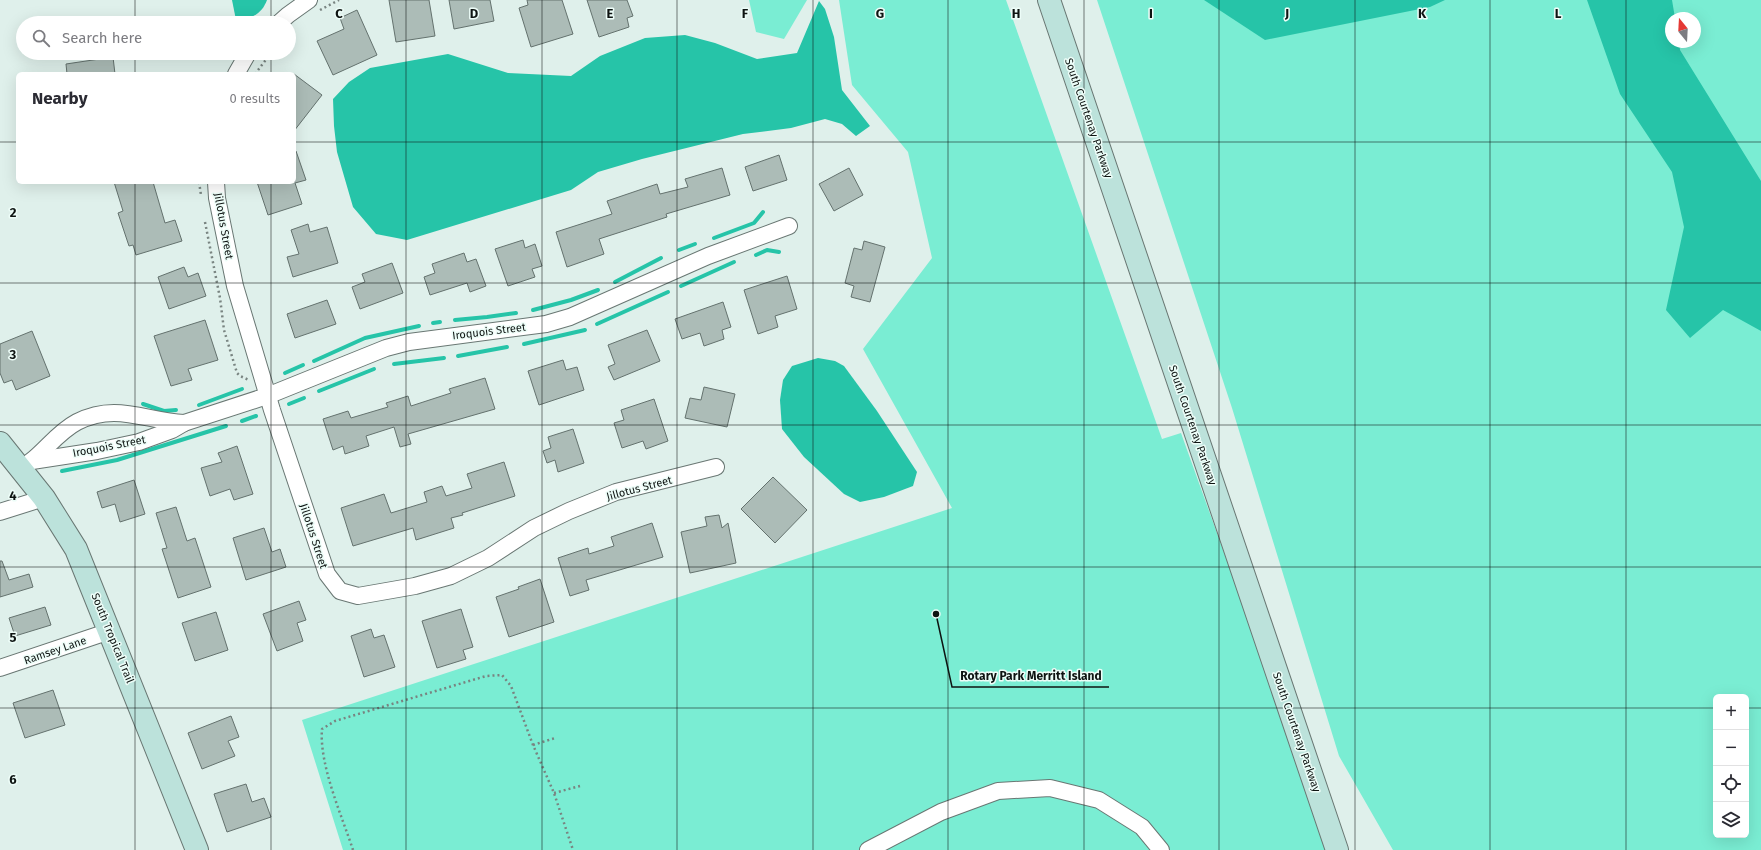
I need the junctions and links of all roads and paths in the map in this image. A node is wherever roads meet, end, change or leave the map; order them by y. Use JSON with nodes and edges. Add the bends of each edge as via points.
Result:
{"nodes":[{"id":1,"x":310,"y":0,"type":"edge"},
{"id":2,"x":1049,"y":0,"type":"edge"},
{"id":3,"x":287,"y":16,"type":"edge"},
{"id":4,"x":244,"y":60,"type":"edge"},
{"id":5,"x":266,"y":60,"type":"edge"},
{"id":6,"x":237,"y":72,"type":"edge"},
{"id":7,"x":257,"y":72,"type":"edge"},
{"id":8,"x":216,"y":184,"type":"edge"},
{"id":9,"x":790,"y":226,"type":"dead end"},
{"id":10,"x":267,"y":396,"type":"junction"},
{"id":11,"x":184,"y":423,"type":"junction"},
{"id":12,"x":0,"y":442,"type":"edge"},
{"id":13,"x":26,"y":464,"type":"junction"},
{"id":14,"x":716,"y":467,"type":"dead end"},
{"id":15,"x":44,"y":498,"type":"junction"},
{"id":16,"x":0,"y":512,"type":"edge"},
{"id":17,"x":110,"y":631,"type":"junction"},
{"id":18,"x":0,"y":668,"type":"edge"},
{"id":19,"x":555,"y":738,"type":"dead end"},
{"id":20,"x":533,"y":745,"type":"junction"},
{"id":21,"x":580,"y":786,"type":"dead end"},
{"id":22,"x":554,"y":792,"type":"junction"},
{"id":23,"x":197,"y":850,"type":"edge"},
{"id":24,"x":353,"y":850,"type":"edge"},
{"id":25,"x":574,"y":850,"type":"edge"},
{"id":26,"x":868,"y":850,"type":"edge"},
{"id":27,"x":1161,"y":850,"type":"edge"},
{"id":28,"x":1337,"y":850,"type":"edge"}],
"edges":[{"from":1,"to":3,"type":"street"},
{"from":2,"to":28,"type":"main road","name":"South Courtenay Parkway"},
{"from":4,"to":6,"type":"street"},
{"from":5,"to":7,"type":"path"},
{"from":8,"to":10,"type":"street","name":"Jillotus Street","via":[[235,286]]},
{"from":9,"to":10,"type":"street","name":"Iroquois Street","via":[[708,256],[570,317],[546,324],[401,344]]},
{"from":10,"to":11,"type":"street","name":"Iroquois Street"},
{"from":10,"to":14,"type":"street","name":"Jillotus Street","via":[[326,574],[340,591],[358,596],[415,586],[451,576],[488,558],[534,528],[569,511],[616,492]]},
{"from":11,"to":13,"type":"street","name":"Iroquois Street","via":[[139,442]]},
{"from":11,"to":13,"type":"street","name":"Iroquois Street","via":[[165,422],[121,412],[102,414],[77,422]]},
{"from":12,"to":13,"type":"main road","name":"South Tropical Trail"},
{"from":13,"to":15,"type":"main road","name":"South Tropical Trail"},
{"from":15,"to":16,"type":"street"},
{"from":15,"to":17,"type":"main road","name":"South Tropical Trail","via":[[76,549]]},
{"from":17,"to":18,"type":"street","name":"Ramsey Lane"},
{"from":17,"to":23,"type":"main road","name":"South Tropical Trail"},
{"from":19,"to":20,"type":"path"},
{"from":20,"to":22,"type":"path"},
{"from":20,"to":24,"type":"path","via":[[511,686],[502,675],[486,676],[336,721],[322,729],[321,743],[332,788]]},
{"from":21,"to":22,"type":"path"},
{"from":22,"to":25,"type":"path"},
{"from":26,"to":27,"type":"street","via":[[941,812],[998,791],[1050,788],[1100,800],[1142,827]]}]}
